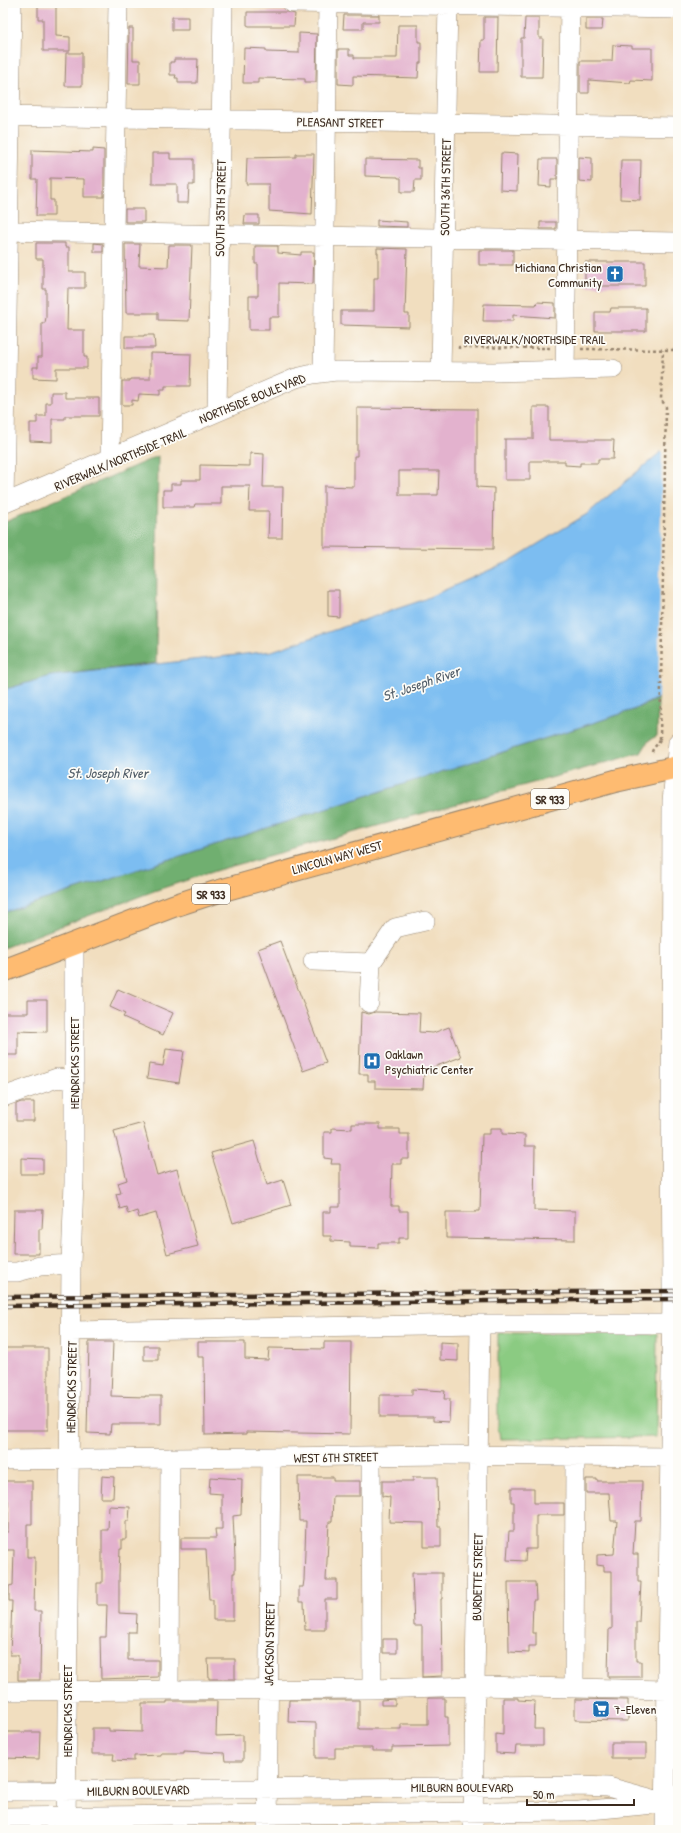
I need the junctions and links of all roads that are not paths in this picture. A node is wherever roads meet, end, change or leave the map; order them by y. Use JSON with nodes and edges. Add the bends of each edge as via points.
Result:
{"nodes":[{"id":1,"x":12,"y":3,"type":"edge"},
{"id":2,"x":118,"y":3,"type":"edge"},
{"id":3,"x":223,"y":3,"type":"edge"},
{"id":4,"x":292,"y":3,"type":"edge"},
{"id":5,"x":328,"y":3,"type":"edge"},
{"id":6,"x":448,"y":4,"type":"edge"},
{"id":7,"x":570,"y":5,"type":"edge"},
{"id":8,"x":678,"y":9,"type":"edge"},
{"id":9,"x":7,"y":116,"type":"edge"},
{"id":10,"x":116,"y":118,"type":"junction"},
{"id":11,"x":222,"y":119,"type":"junction"},
{"id":12,"x":327,"y":121,"type":"junction"},
{"id":13,"x":445,"y":123,"type":"junction"},
{"id":14,"x":569,"y":125,"type":"junction"},
{"id":15,"x":678,"y":127,"type":"edge"},
{"id":16,"x":6,"y":231,"type":"edge"},
{"id":17,"x":114,"y":233,"type":"junction"},
{"id":18,"x":219,"y":235,"type":"junction"},
{"id":19,"x":325,"y":237,"type":"junction"},
{"id":20,"x":444,"y":238,"type":"junction"},
{"id":21,"x":567,"y":240,"type":"junction"},
{"id":22,"x":678,"y":242,"type":"edge"},
{"id":23,"x":613,"y":369,"type":"dead end"},
{"id":24,"x":565,"y":370,"type":"junction"},
{"id":25,"x":323,"y":372,"type":"junction"},
{"id":26,"x":450,"y":372,"type":"junction"},
{"id":27,"x":217,"y":412,"type":"junction"},
{"id":28,"x":110,"y":458,"type":"junction"},
{"id":29,"x":4,"y":504,"type":"edge"},
{"id":30,"x":667,"y":740,"type":"edge"},
{"id":31,"x":677,"y":767,"type":"edge"},
{"id":32,"x":675,"y":887,"type":"edge"},
{"id":33,"x":425,"y":920,"type":"dead end"},
{"id":34,"x":74,"y":943,"type":"junction"},
{"id":35,"x":313,"y":961,"type":"dead end"},
{"id":36,"x":371,"y":963,"type":"junction"},
{"id":37,"x":3,"y":971,"type":"edge"},
{"id":38,"x":369,"y":1003,"type":"dead end"},
{"id":39,"x":74,"y":1080,"type":"junction"},
{"id":40,"x":3,"y":1098,"type":"edge"},
{"id":41,"x":674,"y":1111,"type":"edge"},
{"id":42,"x":71,"y":1264,"type":"junction"},
{"id":43,"x":3,"y":1272,"type":"edge"},
{"id":44,"x":480,"y":1324,"type":"junction"},
{"id":45,"x":675,"y":1324,"type":"edge"},
{"id":46,"x":71,"y":1331,"type":"junction"},
{"id":47,"x":674,"y":1399,"type":"edge"},
{"id":48,"x":371,"y":1456,"type":"junction"},
{"id":49,"x":478,"y":1456,"type":"junction"},
{"id":50,"x":575,"y":1456,"type":"junction"},
{"id":51,"x":670,"y":1457,"type":"junction"},
{"id":52,"x":170,"y":1458,"type":"junction"},
{"id":53,"x":271,"y":1458,"type":"junction"},
{"id":54,"x":70,"y":1459,"type":"junction"},
{"id":55,"x":3,"y":1460,"type":"edge"},
{"id":56,"x":674,"y":1498,"type":"edge"},
{"id":57,"x":673,"y":1604,"type":"edge"},
{"id":58,"x":475,"y":1686,"type":"junction"},
{"id":59,"x":269,"y":1688,"type":"junction"},
{"id":60,"x":372,"y":1688,"type":"junction"},
{"id":61,"x":574,"y":1688,"type":"junction"},
{"id":62,"x":67,"y":1690,"type":"junction"},
{"id":63,"x":169,"y":1690,"type":"junction"},
{"id":64,"x":3,"y":1691,"type":"edge"},
{"id":65,"x":670,"y":1700,"type":"edge"},
{"id":66,"x":474,"y":1787,"type":"junction"},
{"id":67,"x":267,"y":1789,"type":"junction"},
{"id":68,"x":66,"y":1791,"type":"junction"},
{"id":69,"x":3,"y":1792,"type":"edge"},
{"id":70,"x":671,"y":1803,"type":"edge"},
{"id":71,"x":3,"y":1817,"type":"edge"},
{"id":72,"x":473,"y":1821,"type":"edge"},
{"id":73,"x":267,"y":1822,"type":"edge"},
{"id":74,"x":66,"y":1823,"type":"edge"},
{"id":75,"x":665,"y":1830,"type":"edge"}],
"edges":[{"from":1,"to":9,"type":"street"},
{"from":2,"to":10,"type":"street"},
{"from":3,"to":11,"type":"street","name":"SOUTH 35TH STREET"},
{"from":4,"to":5,"type":"street"},
{"from":5,"to":6,"type":"street"},
{"from":5,"to":12,"type":"street"},
{"from":6,"to":7,"type":"street"},
{"from":6,"to":13,"type":"street","name":"SOUTH 36TH STREET"},
{"from":7,"to":8,"type":"street"},
{"from":7,"to":14,"type":"street"},
{"from":9,"to":10,"type":"street","name":"PLEASANT STREET"},
{"from":9,"to":16,"type":"street"},
{"from":10,"to":11,"type":"street","name":"PLEASANT STREET"},
{"from":10,"to":17,"type":"street"},
{"from":11,"to":12,"type":"street","name":"PLEASANT STREET"},
{"from":11,"to":18,"type":"street","name":"SOUTH 35TH STREET"},
{"from":12,"to":13,"type":"street","name":"PLEASANT STREET"},
{"from":12,"to":19,"type":"street"},
{"from":13,"to":14,"type":"street","name":"PLEASANT STREET"},
{"from":13,"to":20,"type":"street","name":"SOUTH 36TH STREET"},
{"from":14,"to":15,"type":"street","name":"PLEASANT STREET"},
{"from":14,"to":21,"type":"street"},
{"from":16,"to":17,"type":"street"},
{"from":16,"to":29,"type":"street"},
{"from":17,"to":18,"type":"street"},
{"from":17,"to":28,"type":"street"},
{"from":18,"to":19,"type":"street"},
{"from":18,"to":27,"type":"street","name":"SOUTH 35TH STREET"},
{"from":19,"to":20,"type":"street"},
{"from":19,"to":25,"type":"street"},
{"from":20,"to":21,"type":"street"},
{"from":20,"to":26,"type":"street","name":"SOUTH 36TH STREET"},
{"from":21,"to":22,"type":"street"},
{"from":21,"to":24,"type":"street"},
{"from":23,"to":24,"type":"street","name":"NORTHSIDE BOULEVARD"},
{"from":24,"to":26,"type":"street","name":"NORTHSIDE BOULEVARD"},
{"from":25,"to":26,"type":"street","name":"NORTHSIDE BOULEVARD"},
{"from":25,"to":27,"type":"street","name":"NORTHSIDE BOULEVARD","via":[[296,378]]},
{"from":27,"to":28,"type":"street","name":"NORTHSIDE BOULEVARD"},
{"from":28,"to":29,"type":"street","name":"NORTHSIDE BOULEVARD"},
{"from":30,"to":31,"type":"street"},
{"from":31,"to":32,"type":"street","via":[[672,801]]},
{"from":31,"to":34,"type":"main road","name":"LINCOLN WAY WEST","number":"SR 933","via":[[615,781],[254,881],[174,906]]},
{"from":32,"to":41,"type":"street"},
{"from":33,"to":36,"type":"street","via":[[395,928]]},
{"from":34,"to":37,"type":"main road","name":"LINCOLN WAY WEST","number":"SR 933"},
{"from":34,"to":39,"type":"street","name":"HENDRICKS STREET"},
{"from":35,"to":36,"type":"street"},
{"from":36,"to":38,"type":"street"},
{"from":39,"to":40,"type":"street","via":[[57,1078]]},
{"from":39,"to":42,"type":"street","name":"HENDRICKS STREET"},
{"from":41,"to":45,"type":"street"},
{"from":42,"to":43,"type":"street"},
{"from":42,"to":46,"type":"street","name":"HENDRICKS STREET"},
{"from":44,"to":45,"type":"street"},
{"from":44,"to":46,"type":"street"},
{"from":44,"to":49,"type":"street","name":"BURDETTE STREET"},
{"from":45,"to":47,"type":"street"},
{"from":46,"to":54,"type":"street","name":"HENDRICKS STREET"},
{"from":47,"to":51,"type":"street"},
{"from":48,"to":49,"type":"street","name":"WEST 6TH STREET"},
{"from":48,"to":53,"type":"street","name":"WEST 6TH STREET"},
{"from":48,"to":60,"type":"street"},
{"from":49,"to":50,"type":"street","name":"WEST 6TH STREET"},
{"from":49,"to":58,"type":"street","name":"BURDETTE STREET"},
{"from":50,"to":51,"type":"street","name":"WEST 6TH STREET"},
{"from":50,"to":61,"type":"street"},
{"from":51,"to":56,"type":"street"},
{"from":52,"to":53,"type":"street","name":"WEST 6TH STREET"},
{"from":52,"to":54,"type":"street","name":"WEST 6TH STREET"},
{"from":52,"to":63,"type":"street"},
{"from":53,"to":59,"type":"street","name":"JACKSON STREET"},
{"from":54,"to":55,"type":"street","name":"WEST 6TH STREET"},
{"from":54,"to":62,"type":"street","name":"HENDRICKS STREET"},
{"from":56,"to":57,"type":"street"},
{"from":57,"to":65,"type":"street"},
{"from":58,"to":60,"type":"street"},
{"from":58,"to":61,"type":"street"},
{"from":58,"to":66,"type":"street","name":"BURDETTE STREET"},
{"from":59,"to":60,"type":"street"},
{"from":59,"to":63,"type":"street"},
{"from":59,"to":67,"type":"street","name":"JACKSON STREET"},
{"from":61,"to":65,"type":"street"},
{"from":62,"to":63,"type":"street"},
{"from":62,"to":64,"type":"street"},
{"from":62,"to":68,"type":"street","name":"HENDRICKS STREET"},
{"from":65,"to":70,"type":"street"},
{"from":66,"to":67,"type":"street","name":"MILBURN BOULEVARD"},
{"from":66,"to":70,"type":"street","name":"MILBURN BOULEVARD","via":[[608,1787]]},
{"from":66,"to":72,"type":"street","name":"BURDETTE STREET"},
{"from":67,"to":68,"type":"street","name":"MILBURN BOULEVARD"},
{"from":67,"to":73,"type":"street","name":"JACKSON STREET"},
{"from":68,"to":69,"type":"street","name":"MILBURN BOULEVARD"},
{"from":68,"to":74,"type":"street","name":"HENDRICKS STREET"},
{"from":70,"to":72,"type":"street","name":"MILBURN BOULEVARD"},
{"from":70,"to":75,"type":"street"},
{"from":71,"to":74,"type":"street","name":"MILBURN BOULEVARD"},
{"from":72,"to":73,"type":"street","name":"MILBURN BOULEVARD"},
{"from":73,"to":74,"type":"street","name":"MILBURN BOULEVARD"}]}
